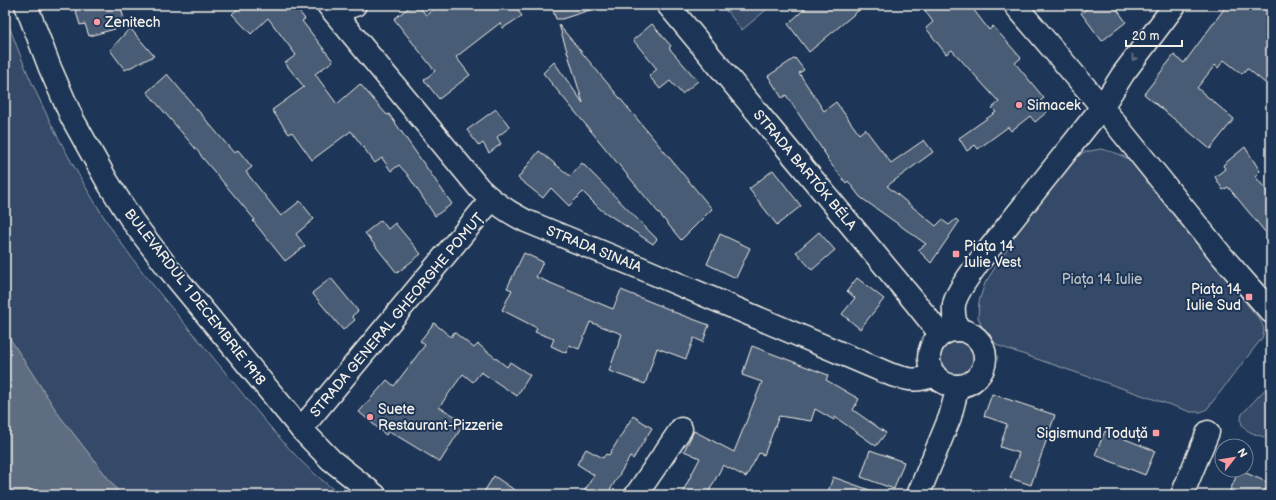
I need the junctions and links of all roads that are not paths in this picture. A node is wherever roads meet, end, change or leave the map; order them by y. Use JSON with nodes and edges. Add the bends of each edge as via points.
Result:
{"nodes":[{"id":1,"x":26,"y":5,"type":"edge"},
{"id":2,"x":355,"y":5,"type":"edge"},
{"id":3,"x":668,"y":5,"type":"edge"},
{"id":4,"x":1015,"y":5,"type":"edge"},
{"id":5,"x":1175,"y":5,"type":"edge"},
{"id":6,"x":331,"y":8,"type":"edge"},
{"id":7,"x":1102,"y":107,"type":"junction"},
{"id":8,"x":491,"y":200,"type":"junction"},
{"id":9,"x":1271,"y":312,"type":"edge"},
{"id":10,"x":950,"y":332,"type":"junction"},
{"id":11,"x":935,"y":375,"type":"junction"},
{"id":12,"x":958,"y":386,"type":"junction"},
{"id":13,"x":301,"y":429,"type":"junction"},
{"id":14,"x":681,"y":429,"type":"dead end"},
{"id":15,"x":1208,"y":432,"type":"dead end"},
{"id":16,"x":375,"y":495,"type":"edge"},
{"id":17,"x":636,"y":495,"type":"edge"},
{"id":18,"x":918,"y":495,"type":"edge"},
{"id":19,"x":1182,"y":495,"type":"edge"}],
"edges":[{"from":1,"to":13,"type":"street","name":"BULEVARDUL 1 DECEMBRIE 1918","via":[[72,118],[133,222]]},
{"from":2,"to":6,"type":"street"},
{"from":3,"to":10,"type":"street","name":"STRADA BARTÓK BÉLA","via":[[914,301]]},
{"from":4,"to":7,"type":"street"},
{"from":5,"to":7,"type":"street","one_way":true,"via":[[1123,74]]},
{"from":6,"to":8,"type":"street","name":"STRADA SINAIA"},
{"from":7,"to":9,"type":"street","via":[[1222,256]]},
{"from":7,"to":10,"type":"street","via":[[974,269],[954,303]]},
{"from":8,"to":11,"type":"street","name":"STRADA SINAIA","via":[[526,221],[871,367],[912,380]]},
{"from":8,"to":13,"type":"street","name":"STRADA GENERAL GHEORGHE POMUȚ"},
{"from":10,"to":11,"type":"street","via":[[935,341],[931,349],[929,358]]},
{"from":10,"to":12,"type":"street","via":[[970,334],[980,342],[984,350],[984,367],[980,374],[970,382]]},
{"from":11,"to":12,"type":"street","via":[[949,385]]},
{"from":12,"to":18,"type":"street","via":[[950,417]]},
{"from":13,"to":16,"type":"street","name":"BULEVARDUL 1 DECEMBRIE 1918","via":[[331,460]]},
{"from":14,"to":17,"type":"street"},
{"from":15,"to":19,"type":"street"}]}
